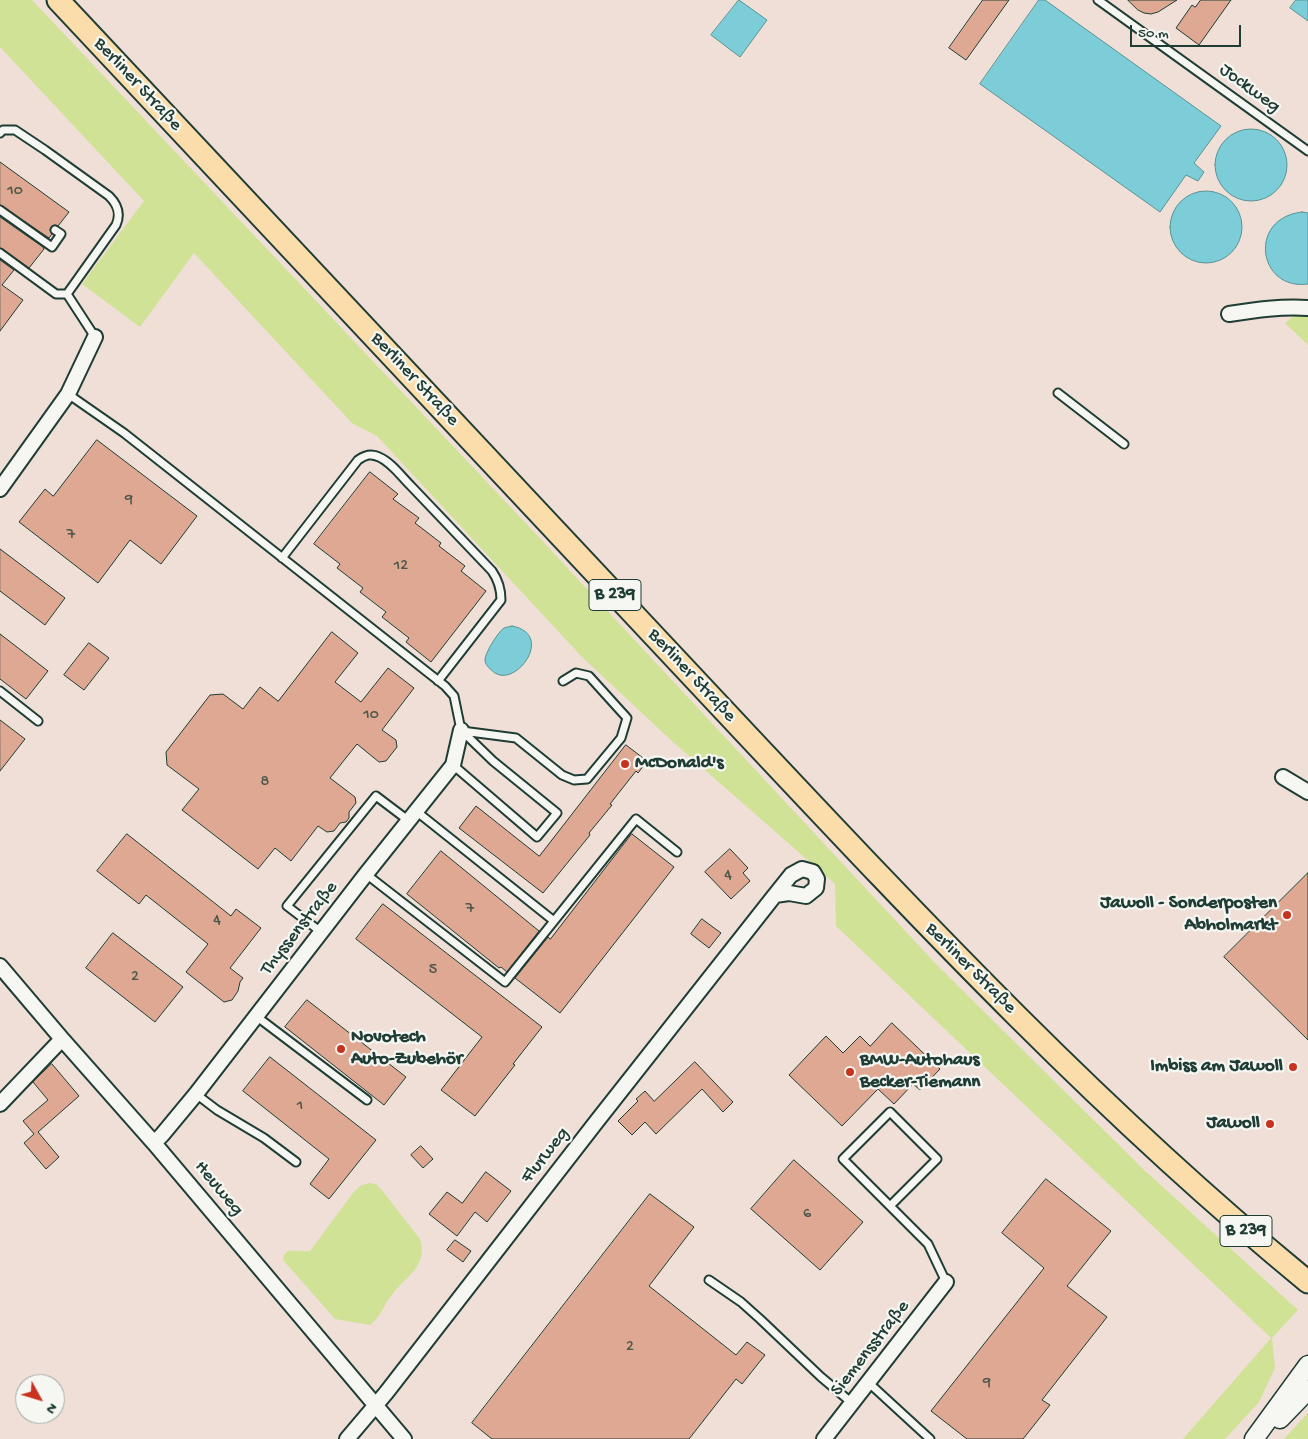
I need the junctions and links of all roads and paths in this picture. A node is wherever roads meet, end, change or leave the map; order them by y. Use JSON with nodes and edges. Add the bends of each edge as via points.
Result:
{"nodes":[{"id":1,"x":58,"y":0,"type":"edge"},
{"id":2,"x":1098,"y":0,"type":"edge"},
{"id":3,"x":0,"y":133,"type":"edge"},
{"id":4,"x":1308,"y":151,"type":"edge"},
{"id":5,"x":0,"y":210,"type":"edge"},
{"id":6,"x":55,"y":230,"type":"dead end"},
{"id":7,"x":0,"y":253,"type":"edge"},
{"id":8,"x":67,"y":294,"type":"junction"},
{"id":9,"x":1308,"y":308,"type":"edge"},
{"id":10,"x":1229,"y":314,"type":"dead end"},
{"id":11,"x":95,"y":337,"type":"joint"},
{"id":12,"x":1058,"y":393,"type":"dead end"},
{"id":13,"x":68,"y":394,"type":"junction"},
{"id":14,"x":1124,"y":444,"type":"dead end"},
{"id":15,"x":0,"y":489,"type":"edge"},
{"id":16,"x":282,"y":558,"type":"junction"},
{"id":17,"x":438,"y":681,"type":"junction"},
{"id":18,"x":563,"y":681,"type":"dead end"},
{"id":19,"x":0,"y":691,"type":"edge"},
{"id":20,"x":38,"y":721,"type":"dead end"},
{"id":21,"x":461,"y":730,"type":"junction"},
{"id":22,"x":453,"y":765,"type":"junction"},
{"id":23,"x":1282,"y":777,"type":"dead end"},
{"id":24,"x":1308,"y":792,"type":"edge"},
{"id":25,"x":412,"y":816,"type":"junction"},
{"id":26,"x":677,"y":852,"type":"dead end"},
{"id":27,"x":366,"y":874,"type":"junction"},
{"id":28,"x":775,"y":896,"type":"dead end"},
{"id":29,"x":554,"y":921,"type":"junction"},
{"id":30,"x":321,"y":932,"type":"junction"},
{"id":31,"x":0,"y":966,"type":"edge"},
{"id":32,"x":256,"y":1016,"type":"junction"},
{"id":33,"x":62,"y":1039,"type":"junction"},
{"id":34,"x":196,"y":1094,"type":"junction"},
{"id":35,"x":367,"y":1100,"type":"dead end"},
{"id":36,"x":0,"y":1104,"type":"edge"},
{"id":37,"x":154,"y":1143,"type":"junction"},
{"id":38,"x":296,"y":1162,"type":"dead end"},
{"id":39,"x":890,"y":1206,"type":"junction"},
{"id":40,"x":709,"y":1280,"type":"dead end"},
{"id":41,"x":946,"y":1282,"type":"joint"},
{"id":42,"x":1308,"y":1282,"type":"edge"},
{"id":43,"x":1308,"y":1364,"type":"edge"},
{"id":44,"x":868,"y":1383,"type":"junction"},
{"id":45,"x":1308,"y":1390,"type":"edge"},
{"id":46,"x":852,"y":1404,"type":"junction"},
{"id":47,"x":375,"y":1405,"type":"junction"},
{"id":48,"x":347,"y":1439,"type":"edge"},
{"id":49,"x":404,"y":1439,"type":"edge"},
{"id":50,"x":824,"y":1439,"type":"edge"},
{"id":51,"x":930,"y":1439,"type":"edge"},
{"id":52,"x":1254,"y":1439,"type":"edge"},
{"id":53,"x":1260,"y":1439,"type":"edge"}],
"edges":[{"from":1,"to":42,"type":"main road","name":"Berliner Straße","number":"B 239","via":[[931,930],[1106,1104],[1240,1226]]},
{"from":2,"to":4,"type":"lane","name":"Jockweg"},
{"from":3,"to":8,"type":"lane","via":[[15,130],[115,202],[118,210],[116,226]]},
{"from":5,"to":6,"type":"lane","via":[[52,247],[61,234]]},
{"from":7,"to":8,"type":"lane","via":[[56,294]]},
{"from":8,"to":11,"type":"lane"},
{"from":9,"to":10,"type":"street"},
{"from":11,"to":13,"type":"street"},
{"from":12,"to":14,"type":"lane"},
{"from":13,"to":15,"type":"street"},
{"from":13,"to":16,"type":"lane","via":[[124,433]]},
{"from":16,"to":17,"type":"lane"},
{"from":16,"to":17,"type":"lane","via":[[358,460],[372,454],[380,457],[492,571],[500,588],[501,600]]},
{"from":17,"to":21,"type":"lane","via":[[454,696]]},
{"from":18,"to":21,"type":"lane","via":[[576,673],[589,676],[628,718],[621,738],[587,778],[574,780],[562,775],[516,738]]},
{"from":19,"to":20,"type":"lane"},
{"from":21,"to":22,"type":"street","name":"Thyssenstraße"},
{"from":21,"to":22,"type":"lane","via":[[557,814],[538,837]]},
{"from":22,"to":25,"type":"street","name":"Thyssenstraße"},
{"from":23,"to":24,"type":"street"},
{"from":25,"to":27,"type":"street","name":"Thyssenstraße"},
{"from":25,"to":29,"type":"lane"},
{"from":25,"to":30,"type":"lane","via":[[376,796],[286,906]]},
{"from":26,"to":29,"type":"lane","via":[[636,819]]},
{"from":27,"to":29,"type":"lane","via":[[505,982]]},
{"from":27,"to":30,"type":"street","name":"Thyssenstraße"},
{"from":28,"to":47,"type":"street","name":"Flurweg"},
{"from":30,"to":32,"type":"street","name":"Thyssenstraße"},
{"from":31,"to":33,"type":"street","name":"Heuweg"},
{"from":32,"to":34,"type":"street","name":"Thyssenstraße"},
{"from":32,"to":35,"type":"lane"},
{"from":33,"to":36,"type":"street"},
{"from":33,"to":37,"type":"street","name":"Heuweg"},
{"from":34,"to":37,"type":"street","name":"Thyssenstraße"},
{"from":34,"to":38,"type":"lane"},
{"from":37,"to":47,"type":"street","name":"Heuweg"},
{"from":39,"to":39,"type":"lane","via":[[843,1159],[890,1112],[937,1159]]},
{"from":39,"to":41,"type":"lane","via":[[928,1244]]},
{"from":40,"to":46,"type":"lane","via":[[741,1302]]},
{"from":41,"to":44,"type":"street","name":"Siemensstraße"},
{"from":43,"to":52,"type":"street"},
{"from":44,"to":46,"type":"street","name":"Siemensstraße"},
{"from":44,"to":51,"type":"lane"},
{"from":45,"to":53,"type":"street"},
{"from":46,"to":50,"type":"street","name":"Siemensstraße"},
{"from":47,"to":48,"type":"street","name":"Flurweg"},
{"from":47,"to":49,"type":"street","name":"Heuweg"}]}
